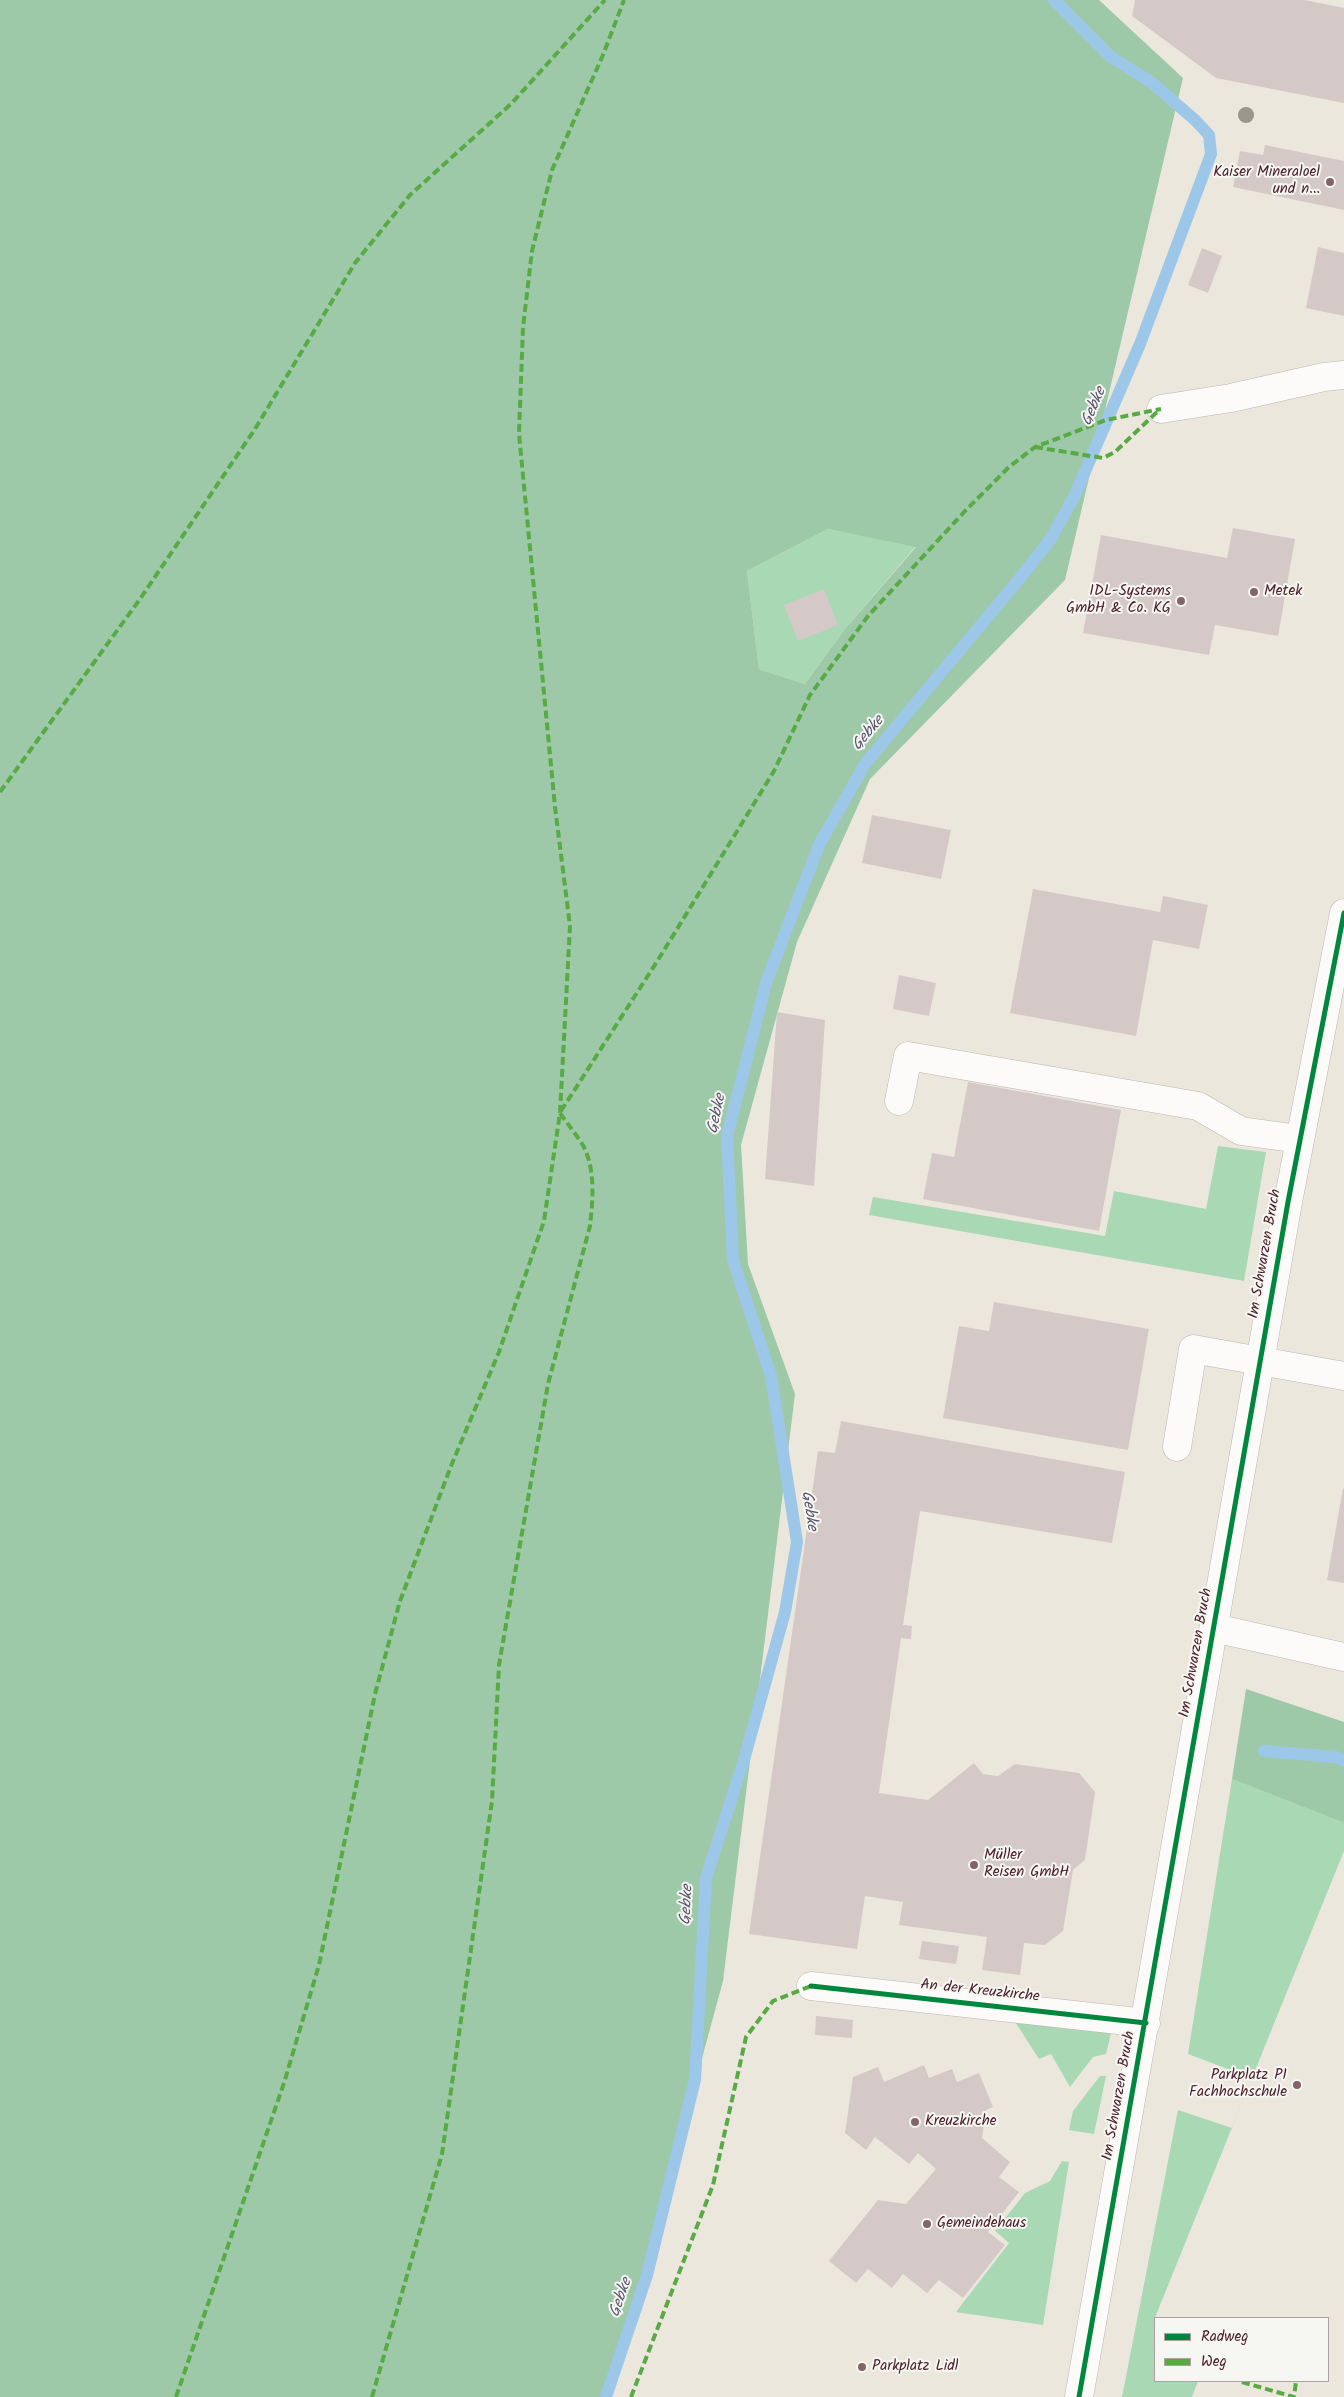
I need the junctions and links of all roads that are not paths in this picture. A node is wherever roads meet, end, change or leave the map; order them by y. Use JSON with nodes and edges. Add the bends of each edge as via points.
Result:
{"nodes":[{"id":1,"x":1344,"y":375,"type":"edge"},
{"id":2,"x":1161,"y":409,"type":"dead end"},
{"id":3,"x":1344,"y":913,"type":"edge"},
{"id":4,"x":899,"y":1101,"type":"dead end"},
{"id":5,"x":1299,"y":1140,"type":"junction"},
{"id":6,"x":1260,"y":1361,"type":"junction"},
{"id":7,"x":1344,"y":1376,"type":"edge"},
{"id":8,"x":1177,"y":1447,"type":"dead end"},
{"id":9,"x":1214,"y":1628,"type":"junction"},
{"id":10,"x":1344,"y":1657,"type":"edge"},
{"id":11,"x":811,"y":1986,"type":"dead end"},
{"id":12,"x":1146,"y":2023,"type":"junction"},
{"id":13,"x":1079,"y":2397,"type":"edge"}],
"edges":[{"from":1,"to":2,"type":"street"},
{"from":3,"to":5,"type":"street","name":"Im Schwarzen Bruch"},
{"from":4,"to":5,"type":"street","via":[[908,1056],[1198,1106],[1241,1131]]},
{"from":5,"to":6,"type":"street","name":"Im Schwarzen Bruch"},
{"from":6,"to":7,"type":"street"},
{"from":6,"to":8,"type":"street","via":[[1193,1349]]},
{"from":6,"to":9,"type":"street","name":"Im Schwarzen Bruch"},
{"from":9,"to":10,"type":"street"},
{"from":9,"to":12,"type":"street","name":"Im Schwarzen Bruch"},
{"from":11,"to":12,"type":"street","name":"An der Kreuzkirche"},
{"from":12,"to":13,"type":"street","name":"Im Schwarzen Bruch"}]}
